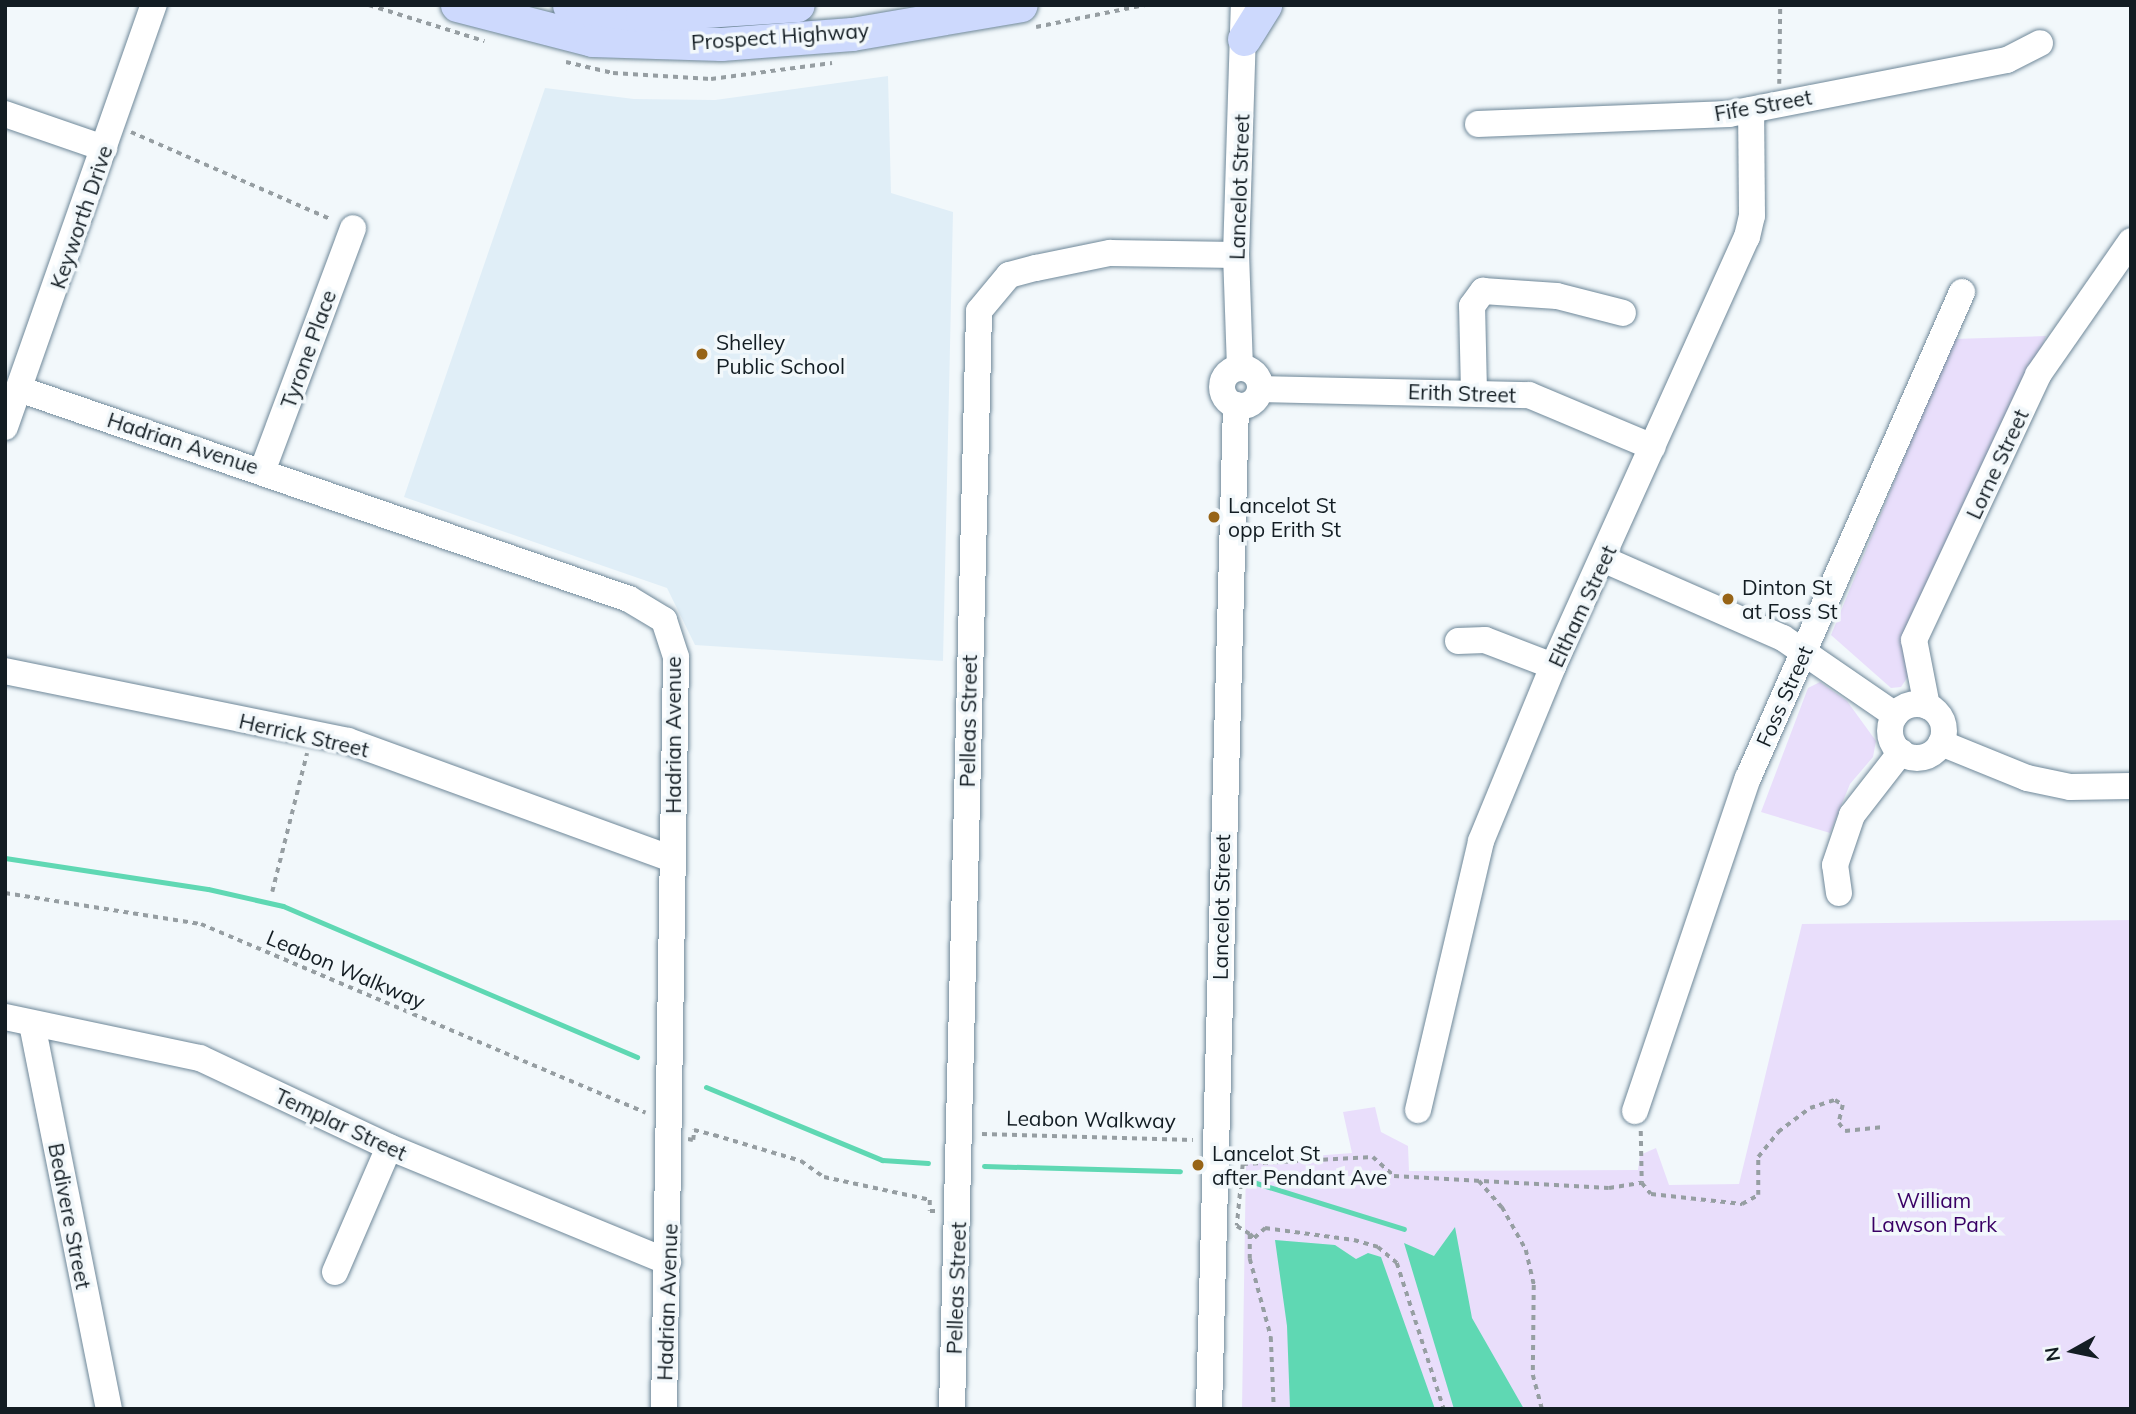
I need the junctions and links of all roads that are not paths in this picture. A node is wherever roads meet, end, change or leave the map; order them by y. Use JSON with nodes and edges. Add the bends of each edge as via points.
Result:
{"nodes":[{"id":1,"x":154,"y":5,"type":"edge"},
{"id":2,"x":457,"y":5,"type":"edge"},
{"id":3,"x":569,"y":5,"type":"edge"},
{"id":4,"x":798,"y":5,"type":"edge"},
{"id":5,"x":1021,"y":5,"type":"edge"},
{"id":6,"x":1244,"y":5,"type":"edge"},
{"id":7,"x":1265,"y":5,"type":"edge"},
{"id":8,"x":1244,"y":39,"type":"junction"},
{"id":9,"x":2040,"y":43,"type":"dead end"},
{"id":10,"x":1751,"y":110,"type":"junction"},
{"id":11,"x":5,"y":114,"type":"edge"},
{"id":12,"x":1478,"y":124,"type":"dead end"},
{"id":13,"x":109,"y":136,"type":"junction"},
{"id":14,"x":353,"y":228,"type":"road end"},
{"id":15,"x":2131,"y":240,"type":"edge"},
{"id":16,"x":1236,"y":255,"type":"junction"},
{"id":17,"x":1962,"y":292,"type":"dead end"},
{"id":18,"x":1623,"y":313,"type":"dead end"},
{"id":19,"x":1240,"y":368,"type":"junction"},
{"id":20,"x":1260,"y":389,"type":"junction"},
{"id":21,"x":22,"y":390,"type":"junction"},
{"id":22,"x":1474,"y":392,"type":"junction"},
{"id":23,"x":1236,"y":405,"type":"junction"},
{"id":24,"x":5,"y":427,"type":"edge"},
{"id":25,"x":1653,"y":447,"type":"junction"},
{"id":26,"x":263,"y":470,"type":"junction"},
{"id":27,"x":1605,"y":561,"type":"junction"},
{"id":28,"x":1458,"y":641,"type":"dead end"},
{"id":29,"x":1805,"y":650,"type":"junction"},
{"id":30,"x":1553,"y":666,"type":"junction"},
{"id":31,"x":5,"y":671,"type":"edge"},
{"id":32,"x":1927,"y":706,"type":"junction"},
{"id":33,"x":1895,"y":715,"type":"junction"},
{"id":34,"x":1941,"y":743,"type":"junction"},
{"id":35,"x":1901,"y":752,"type":"junction"},
{"id":36,"x":2131,"y":786,"type":"edge"},
{"id":37,"x":672,"y":859,"type":"junction"},
{"id":38,"x":1839,"y":893,"type":"dead end"},
{"id":39,"x":5,"y":1017,"type":"edge"},
{"id":40,"x":32,"y":1024,"type":"junction"},
{"id":41,"x":1418,"y":1110,"type":"dead end"},
{"id":42,"x":1635,"y":1111,"type":"road end"},
{"id":43,"x":389,"y":1147,"type":"junction"},
{"id":44,"x":668,"y":1262,"type":"junction"},
{"id":45,"x":335,"y":1272,"type":"dead end"},
{"id":46,"x":109,"y":1409,"type":"edge"},
{"id":47,"x":664,"y":1409,"type":"edge"},
{"id":48,"x":952,"y":1409,"type":"edge"},
{"id":49,"x":1209,"y":1409,"type":"edge"}],
"edges":[{"from":1,"to":13,"type":"street","name":"Keyworth Drive"},
{"from":2,"to":5,"type":"main road","name":"Prospect Highway","via":[[592,40],[720,44],[852,34]]},
{"from":3,"to":4,"type":"main road","via":[[642,15]]},
{"from":6,"to":8,"type":"street","name":"Lancelot Street"},
{"from":7,"to":8,"type":"main road"},
{"from":8,"to":16,"type":"street","name":"Lancelot Street"},
{"from":9,"to":10,"type":"street","name":"Fife Street","via":[[2007,60]]},
{"from":10,"to":12,"type":"street","name":"Fife Street"},
{"from":10,"to":25,"type":"street","name":"Eltham Street","via":[[1750,226]]},
{"from":11,"to":13,"type":"street"},
{"from":13,"to":21,"type":"street","name":"Keyworth Drive"},
{"from":14,"to":26,"type":"street","name":"Tyrone Place"},
{"from":15,"to":32,"type":"street","name":"Lorne Street","via":[[2039,375],[1914,640]]},
{"from":16,"to":19,"type":"street","name":"Lancelot Street"},
{"from":16,"to":48,"type":"street","name":"Pelleas Street","via":[[1110,253],[1036,268],[1009,275],[979,311]]},
{"from":17,"to":29,"type":"street","name":"Foss Street"},
{"from":18,"to":22,"type":"street","via":[[1557,296],[1478,294],[1472,306]]},
{"from":19,"to":20,"type":"street","via":[[1257,377]]},
{"from":19,"to":23,"type":"street","via":[[1223,383],[1225,396]]},
{"from":20,"to":22,"type":"street","name":"Erith Street"},
{"from":20,"to":23,"type":"street","via":[[1254,400]]},
{"from":21,"to":24,"type":"street","name":"Keyworth Drive"},
{"from":21,"to":26,"type":"street","name":"Hadrian Avenue"},
{"from":22,"to":25,"type":"street","name":"Erith Street","via":[[1546,399]]},
{"from":23,"to":49,"type":"street","name":"Lancelot Street"},
{"from":25,"to":27,"type":"street","name":"Eltham Street"},
{"from":26,"to":37,"type":"street","name":"Hadrian Avenue","via":[[629,599],[664,620],[676,657]]},
{"from":27,"to":29,"type":"street"},
{"from":27,"to":30,"type":"street","name":"Eltham Street"},
{"from":28,"to":30,"type":"street","via":[[1485,640]]},
{"from":29,"to":33,"type":"street"},
{"from":29,"to":42,"type":"street","name":"Foss Street","via":[[1748,778]]},
{"from":30,"to":41,"type":"street","name":"Eltham Street","via":[[1481,841]]},
{"from":31,"to":37,"type":"street","name":"Herrick Street","via":[[348,741]]},
{"from":32,"to":33,"type":"street","via":[[1909,705]]},
{"from":32,"to":34,"type":"street","via":[[1940,717]]},
{"from":33,"to":35,"type":"street","via":[[1890,731]]},
{"from":34,"to":35,"type":"street","via":[[1923,758]]},
{"from":34,"to":36,"type":"street","via":[[2027,778],[2070,787]]},
{"from":35,"to":38,"type":"street","via":[[1852,815],[1835,865]]},
{"from":37,"to":44,"type":"street","name":"Hadrian Avenue"},
{"from":39,"to":40,"type":"street","name":"Templar Street"},
{"from":40,"to":43,"type":"street","name":"Templar Street","via":[[200,1058]]},
{"from":40,"to":46,"type":"street","name":"Bedivere Street"},
{"from":43,"to":44,"type":"street","name":"Templar Street"},
{"from":43,"to":45,"type":"street"},
{"from":44,"to":47,"type":"street","name":"Hadrian Avenue"}]}
